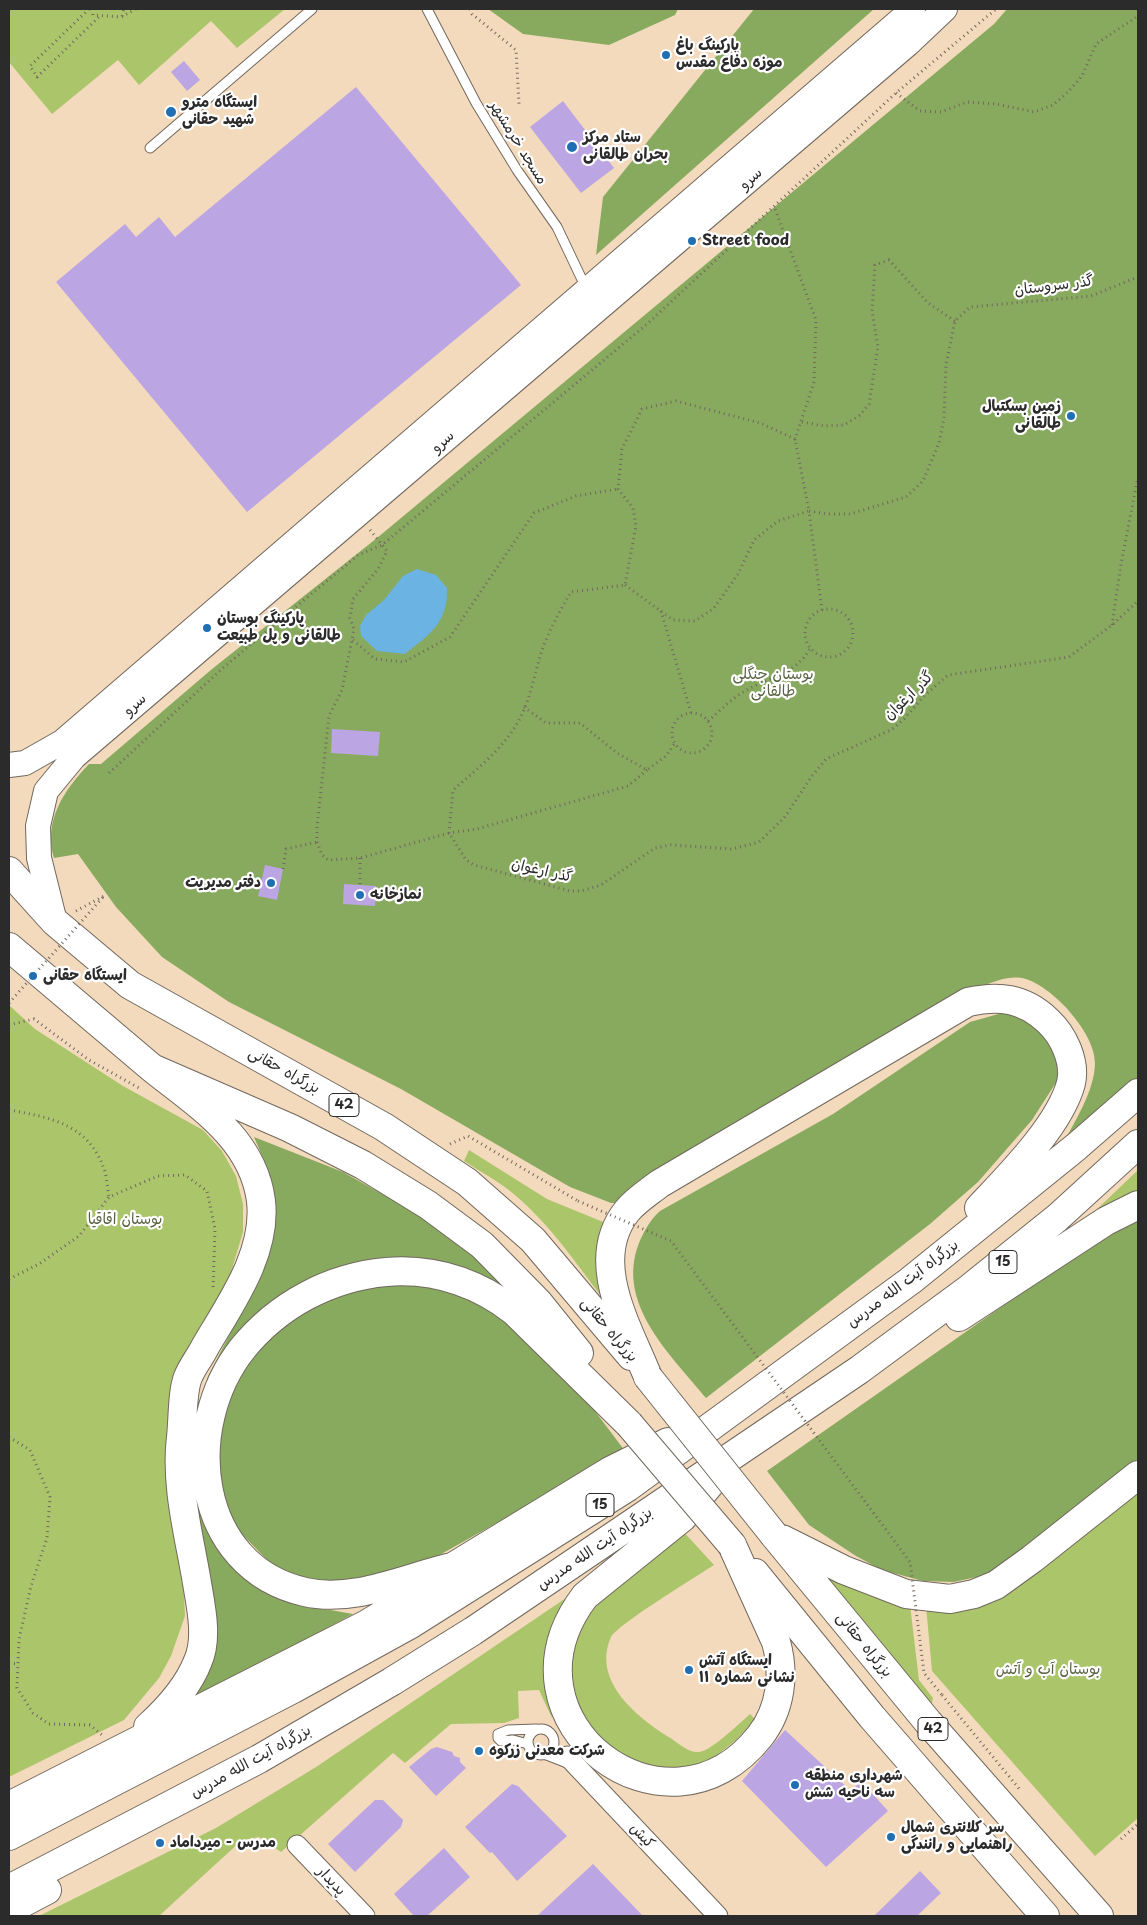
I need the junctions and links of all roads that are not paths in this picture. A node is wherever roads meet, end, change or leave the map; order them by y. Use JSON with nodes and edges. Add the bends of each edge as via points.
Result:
{"nodes":[{"id":1,"x":312,"y":9,"type":"edge"},
{"id":2,"x":427,"y":9,"type":"edge"},
{"id":3,"x":913,"y":9,"type":"edge"},
{"id":4,"x":944,"y":9,"type":"edge"},
{"id":5,"x":150,"y":148,"type":"dead end"},
{"id":6,"x":587,"y":291,"type":"junction"},
{"id":7,"x":9,"y":765,"type":"edge"},
{"id":8,"x":9,"y":871,"type":"edge"},
{"id":9,"x":55,"y":922,"type":"junction"},
{"id":10,"x":9,"y":947,"type":"edge"},
{"id":11,"x":149,"y":1080,"type":"junction"},
{"id":12,"x":1138,"y":1093,"type":"edge"},
{"id":13,"x":1138,"y":1144,"type":"edge"},
{"id":14,"x":1138,"y":1205,"type":"edge"},
{"id":15,"x":910,"y":1281,"type":"junction"},
{"id":16,"x":859,"y":1370,"type":"junction"},
{"id":17,"x":648,"y":1377,"type":"junction"},
{"id":18,"x":737,"y":1408,"type":"junction"},
{"id":19,"x":629,"y":1424,"type":"junction"},
{"id":20,"x":736,"y":1452,"type":"junction"},
{"id":21,"x":1138,"y":1475,"type":"edge"},
{"id":22,"x":774,"y":1535,"type":"junction"},
{"id":23,"x":732,"y":1545,"type":"junction"},
{"id":24,"x":512,"y":1561,"type":"junction"},
{"id":25,"x":451,"y":1568,"type":"junction"},
{"id":26,"x":392,"y":1682,"type":"junction"},
{"id":27,"x":536,"y":1729,"type":"junction"},
{"id":28,"x":553,"y":1736,"type":"junction"},
{"id":29,"x":528,"y":1744,"type":"junction"},
{"id":30,"x":544,"y":1754,"type":"junction"},
{"id":31,"x":572,"y":1761,"type":"junction"},
{"id":32,"x":97,"y":1762,"type":"junction"},
{"id":33,"x":9,"y":1806,"type":"edge"},
{"id":34,"x":9,"y":1836,"type":"edge"},
{"id":35,"x":297,"y":1845,"type":"dead end"},
{"id":36,"x":9,"y":1889,"type":"edge"},
{"id":37,"x":9,"y":1910,"type":"edge"},
{"id":38,"x":365,"y":1916,"type":"edge"},
{"id":39,"x":718,"y":1916,"type":"edge"},
{"id":40,"x":1045,"y":1916,"type":"edge"},
{"id":41,"x":1099,"y":1916,"type":"edge"}],
"edges":[{"from":1,"to":5,"type":"lane"},
{"from":2,"to":6,"type":"lane","name":"مسجد خرمشهر","via":[[476,104],[557,227]]},
{"from":3,"to":6,"type":"street","name":"سرو"},
{"from":4,"to":9,"type":"street","name":"سرو","via":[[901,50],[74,757],[46,791],[38,826],[39,858]]},
{"from":6,"to":7,"type":"street","name":"سرو","via":[[62,742],[25,762]]},
{"from":8,"to":9,"type":"highway","name":"بزرگراه حقانی","number":"42"},
{"from":9,"to":17,"type":"highway","name":"بزرگراه حقانی","number":"42","via":[[130,985],[384,1127],[467,1182],[533,1240]]},
{"from":10,"to":11,"type":"highway","number":"42"},
{"from":11,"to":19,"type":"highway","number":"42","via":[[290,1128],[363,1165],[428,1205],[482,1245],[538,1302],[578,1351]]},
{"from":11,"to":32,"type":"highway","via":[[218,1121],[237,1140],[256,1180],[261,1202],[260,1224],[242,1284],[188,1378],[179,1468],[200,1605],[202,1648],[199,1660],[183,1690],[159,1717]]},
{"from":12,"to":15,"type":"highway","name":"بزرگراه آیت الله مدرس","number":"15"},
{"from":13,"to":16,"type":"highway","name":"بزرگراه آیت الله مدرس","number":"15","via":[[1050,1224]]},
{"from":14,"to":16,"type":"highway","via":[[1106,1221],[937,1331]]},
{"from":15,"to":17,"type":"highway","via":[[1013,1171],[1064,1100],[1071,1081],[1067,1046],[1056,1028],[1025,1004],[1006,998],[968,1002],[660,1184],[627,1211],[617,1228],[609,1266],[618,1306]]},
{"from":15,"to":18,"type":"highway","name":"بزرگراه آیت الله مدرس","number":"15"},
{"from":16,"to":20,"type":"highway","name":"بزرگراه آیت الله مدرس","number":"15"},
{"from":17,"to":22,"type":"highway","name":"بزرگراه حقانی","number":"42","bridge":true},
{"from":18,"to":24,"type":"highway","name":"بزرگراه آیت الله مدرس","number":"15","via":[[628,1488]]},
{"from":18,"to":25,"type":"highway","via":[[610,1471]]},
{"from":19,"to":23,"type":"highway","number":"42","bridge":true},
{"from":19,"to":25,"type":"highway","via":[[514,1311],[474,1285],[410,1271],[368,1273],[338,1280],[280,1312],[242,1350],[212,1409],[207,1438],[208,1492],[225,1535],[241,1557],[259,1573],[281,1585],[307,1593],[366,1591]]},
{"from":20,"to":23,"type":"highway","via":[[683,1517],[585,1596],[563,1633],[556,1681],[567,1716],[593,1749],[620,1770],[655,1781],[675,1783],[720,1769],[737,1760],[751,1746],[774,1714],[779,1693],[780,1659],[776,1642]]},
{"from":20,"to":26,"type":"highway","name":"بزرگراه آیت الله مدرس","number":"15","via":[[590,1553]]},
{"from":21,"to":22,"type":"highway","via":[[996,1585],[950,1599],[906,1594],[844,1570]]},
{"from":22,"to":41,"type":"highway","name":"بزرگراه حقانی","number":"42","via":[[928,1722]]},
{"from":23,"to":40,"type":"highway","number":"42","via":[[872,1717]]},
{"from":24,"to":25,"type":"highway"},
{"from":24,"to":34,"type":"highway","name":"بزرگراه آیت الله مدرس","number":"15","via":[[411,1624],[294,1689]]},
{"from":25,"to":32,"type":"highway","via":[[367,1624]]},
{"from":26,"to":36,"type":"highway","name":"بزرگراه آیت الله مدرس","number":"15","via":[[259,1759]]},
{"from":26,"to":37,"type":"highway","via":[[322,1744]]},
{"from":27,"to":28,"type":"lane","via":[[548,1730]]},
{"from":27,"to":29,"type":"lane","via":[[530,1734]]},
{"from":27,"to":29,"type":"lane","via":[[508,1730],[498,1734],[501,1741]]},
{"from":28,"to":30,"type":"lane","via":[[553,1748]]},
{"from":28,"to":31,"type":"lane"},
{"from":29,"to":30,"type":"lane","via":[[533,1752]]},
{"from":30,"to":31,"type":"lane"},
{"from":31,"to":39,"type":"street","name":"کیش"},
{"from":32,"to":33,"type":"highway"},
{"from":35,"to":38,"type":"street","name":"پدیدار"}]}
